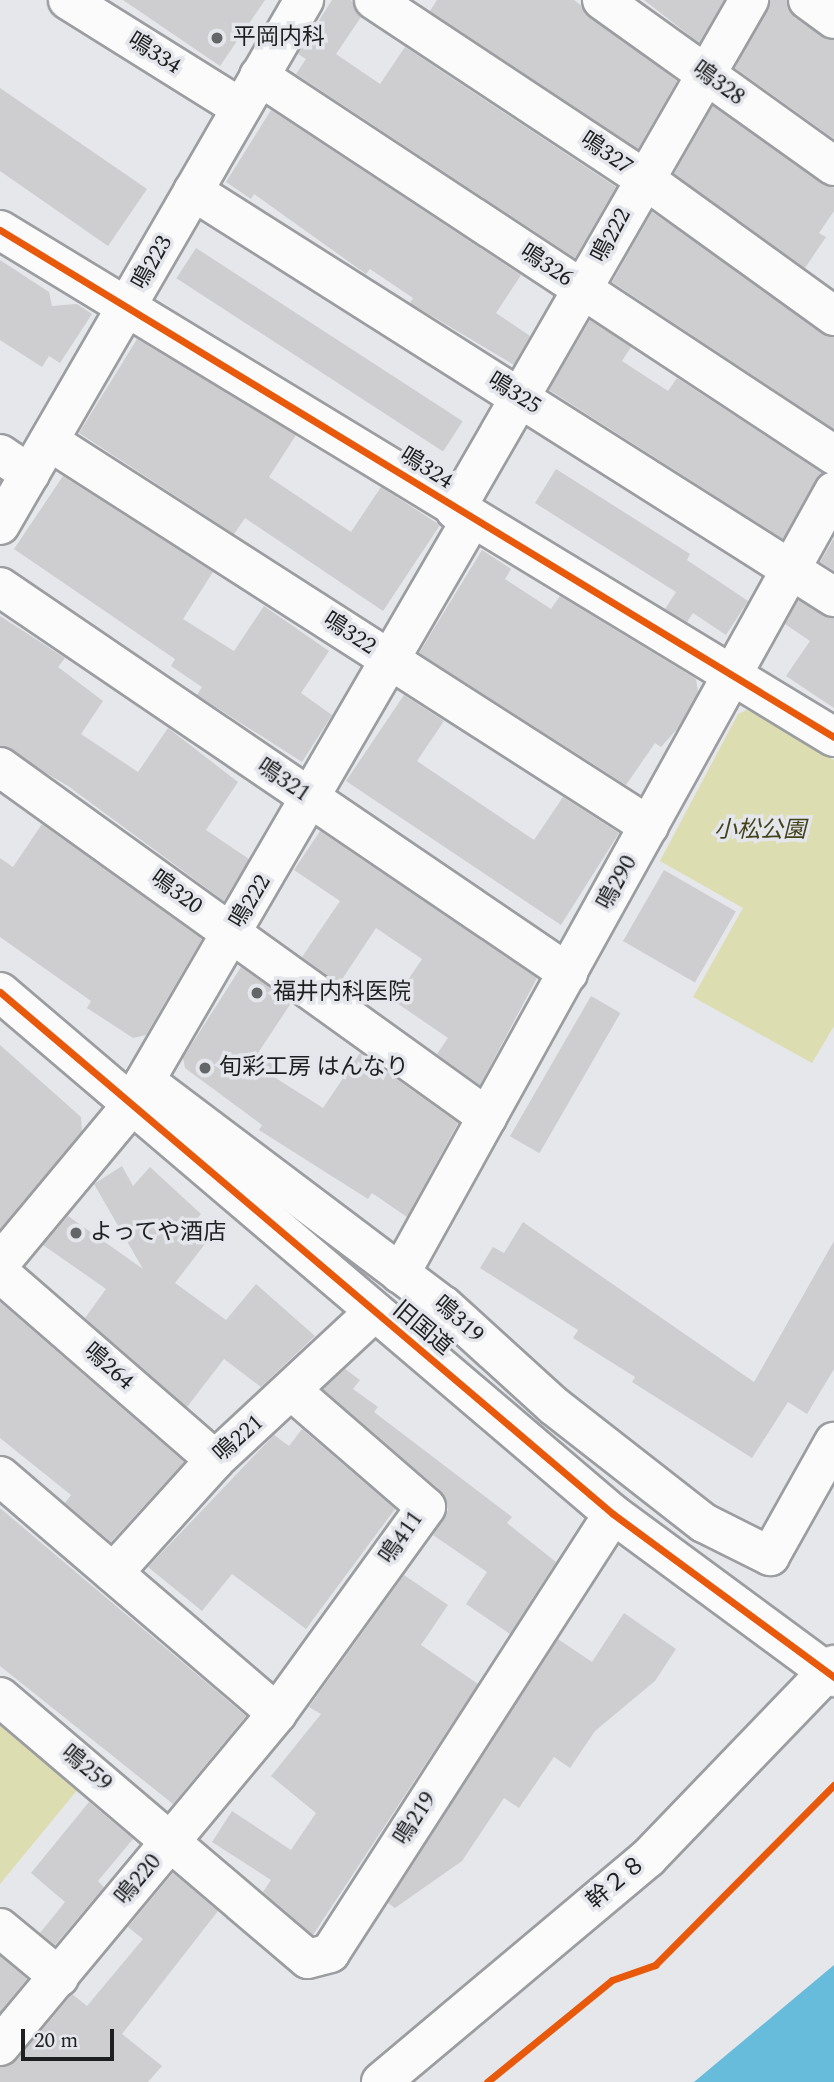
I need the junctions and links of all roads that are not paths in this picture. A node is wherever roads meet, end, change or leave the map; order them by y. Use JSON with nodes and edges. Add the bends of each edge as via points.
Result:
{"nodes":[{"id":1,"x":68,"y":0,"type":"edge"},
{"id":2,"x":304,"y":0,"type":"edge"},
{"id":3,"x":374,"y":0,"type":"edge"},
{"id":4,"x":602,"y":0,"type":"edge"},
{"id":5,"x":749,"y":0,"type":"edge"},
{"id":6,"x":808,"y":0,"type":"edge"},
{"id":7,"x":834,"y":19,"type":"edge"},
{"id":8,"x":703,"y":73,"type":"junction"},
{"id":9,"x":250,"y":92,"type":"junction"},
{"id":10,"x":834,"y":166,"type":"edge"},
{"id":11,"x":643,"y":178,"type":"junction"},
{"id":12,"x":193,"y":191,"type":"junction"},
{"id":13,"x":0,"y":230,"type":"edge"},
{"id":14,"x":583,"y":290,"type":"junction"},
{"id":15,"x":127,"y":308,"type":"junction"},
{"id":16,"x":834,"y":316,"type":"edge"},
{"id":17,"x":520,"y":398,"type":"junction"},
{"id":18,"x":49,"y":441,"type":"junction"},
{"id":19,"x":834,"y":455,"type":"edge"},
{"id":20,"x":15,"y":464,"type":"edge"},
{"id":21,"x":834,"y":491,"type":"edge"},
{"id":22,"x":463,"y":515,"type":"junction"},
{"id":23,"x":0,"y":524,"type":"edge"},
{"id":24,"x":789,"y":569,"type":"junction"},
{"id":25,"x":0,"y":587,"type":"edge"},
{"id":26,"x":834,"y":597,"type":"edge"},
{"id":27,"x":391,"y":661,"type":"junction"},
{"id":28,"x":729,"y":674,"type":"junction"},
{"id":29,"x":834,"y":737,"type":"edge"},
{"id":30,"x":0,"y":768,"type":"edge"},
{"id":31,"x":311,"y":801,"type":"junction"},
{"id":32,"x":649,"y":826,"type":"junction"},
{"id":33,"x":232,"y":934,"type":"junction"},
{"id":34,"x":568,"y":973,"type":"junction"},
{"id":35,"x":2,"y":998,"type":"edge"},
{"id":36,"x":137,"y":1095,"type":"junction"},
{"id":37,"x":487,"y":1117,"type":"junction"},
{"id":38,"x":0,"y":1263,"type":"edge"},
{"id":39,"x":0,"y":1273,"type":"edge"},
{"id":40,"x":400,"y":1274,"type":"junction"},
{"id":41,"x":373,"y":1313,"type":"junction"},
{"id":42,"x":292,"y":1391,"type":"junction"},
{"id":43,"x":834,"y":1442,"type":"edge"},
{"id":44,"x":215,"y":1460,"type":"junction"},
{"id":45,"x":0,"y":1476,"type":"edge"},
{"id":46,"x":613,"y":1514,"type":"junction"},
{"id":47,"x":113,"y":1573,"type":"junction"},
{"id":48,"x":832,"y":1671,"type":"edge"},
{"id":49,"x":0,"y":1697,"type":"edge"},
{"id":50,"x":277,"y":1713,"type":"junction"},
{"id":51,"x":172,"y":1841,"type":"junction"},
{"id":52,"x":0,"y":1928,"type":"edge"},
{"id":53,"x":59,"y":1977,"type":"junction"},
{"id":54,"x":0,"y":2046,"type":"edge"},
{"id":55,"x":381,"y":2082,"type":"edge"}],
"edges":[{"from":1,"to":9,"type":"street","name":"鳴334"},
{"from":2,"to":9,"type":"street","name":"鳴223"},
{"from":3,"to":11,"type":"street","name":"鳴327"},
{"from":4,"to":8,"type":"street","name":"鳴328"},
{"from":5,"to":8,"type":"street","name":"鳴222"},
{"from":6,"to":7,"type":"street"},
{"from":8,"to":10,"type":"street","name":"鳴328"},
{"from":8,"to":11,"type":"street","name":"鳴222"},
{"from":9,"to":12,"type":"street","name":"鳴223"},
{"from":9,"to":14,"type":"street","name":"鳴326"},
{"from":11,"to":14,"type":"street","name":"鳴222"},
{"from":11,"to":16,"type":"street","name":"鳴327"},
{"from":12,"to":15,"type":"street","name":"鳴223"},
{"from":12,"to":17,"type":"street","name":"鳴325"},
{"from":13,"to":15,"type":"street","name":"鳴324"},
{"from":14,"to":17,"type":"street","name":"鳴222"},
{"from":14,"to":19,"type":"street","name":"鳴326"},
{"from":15,"to":18,"type":"street","name":"鳴223"},
{"from":15,"to":22,"type":"street","name":"鳴324"},
{"from":17,"to":22,"type":"street","name":"鳴222"},
{"from":17,"to":24,"type":"street","name":"鳴325"},
{"from":18,"to":20,"type":"street","name":"鳴223"},
{"from":18,"to":27,"type":"street","name":"鳴322"},
{"from":20,"to":23,"type":"street","name":"鳴223"},
{"from":21,"to":24,"type":"street","name":"鳴290"},
{"from":22,"to":27,"type":"street","name":"鳴222"},
{"from":22,"to":28,"type":"street","name":"鳴324"},
{"from":24,"to":26,"type":"street","name":"鳴325"},
{"from":24,"to":28,"type":"street","name":"鳴290"},
{"from":25,"to":31,"type":"street","name":"鳴321"},
{"from":27,"to":31,"type":"street","name":"鳴222"},
{"from":27,"to":32,"type":"street","name":"鳴322"},
{"from":28,"to":29,"type":"street","name":"鳴324"},
{"from":28,"to":32,"type":"street","name":"鳴290"},
{"from":30,"to":33,"type":"street","name":"鳴320"},
{"from":31,"to":33,"type":"street","name":"鳴222"},
{"from":31,"to":34,"type":"street","name":"鳴321"},
{"from":32,"to":34,"type":"street","name":"鳴290"},
{"from":33,"to":36,"type":"street","name":"鳴222"},
{"from":33,"to":37,"type":"street","name":"鳴320"},
{"from":34,"to":37,"type":"street","name":"鳴290"},
{"from":35,"to":36,"type":"street","name":"旧国道"},
{"from":36,"to":38,"type":"street","name":"鳴222"},
{"from":36,"to":40,"type":"street","name":"鳴319"},
{"from":36,"to":41,"type":"street","name":"旧国道"},
{"from":37,"to":40,"type":"street","name":"鳴290"},
{"from":39,"to":44,"type":"street","name":"鳴264"},
{"from":40,"to":43,"type":"street","name":"鳴319","via":[[704,1523],[770,1556]]},
{"from":41,"to":42,"type":"street","name":"鳴221"},
{"from":41,"to":46,"type":"street","name":"旧国道"},
{"from":42,"to":44,"type":"street","name":"鳴221"},
{"from":42,"to":50,"type":"street","name":"鳴411","via":[[426,1507]]},
{"from":44,"to":47,"type":"street","name":"鳴221"},
{"from":45,"to":47,"type":"street"},
{"from":46,"to":48,"type":"street","name":"旧国道"},
{"from":46,"to":51,"type":"street","name":"鳴219","via":[[330,1953],[308,1959]]},
{"from":47,"to":50,"type":"street"},
{"from":48,"to":55,"type":"street","name":"幹２８","via":[[648,1858]]},
{"from":49,"to":51,"type":"street","name":"鳴259"},
{"from":50,"to":51,"type":"street","name":"鳴220"},
{"from":51,"to":53,"type":"street","name":"鳴220"},
{"from":52,"to":53,"type":"street"},
{"from":53,"to":54,"type":"street","name":"鳴220"}]}
